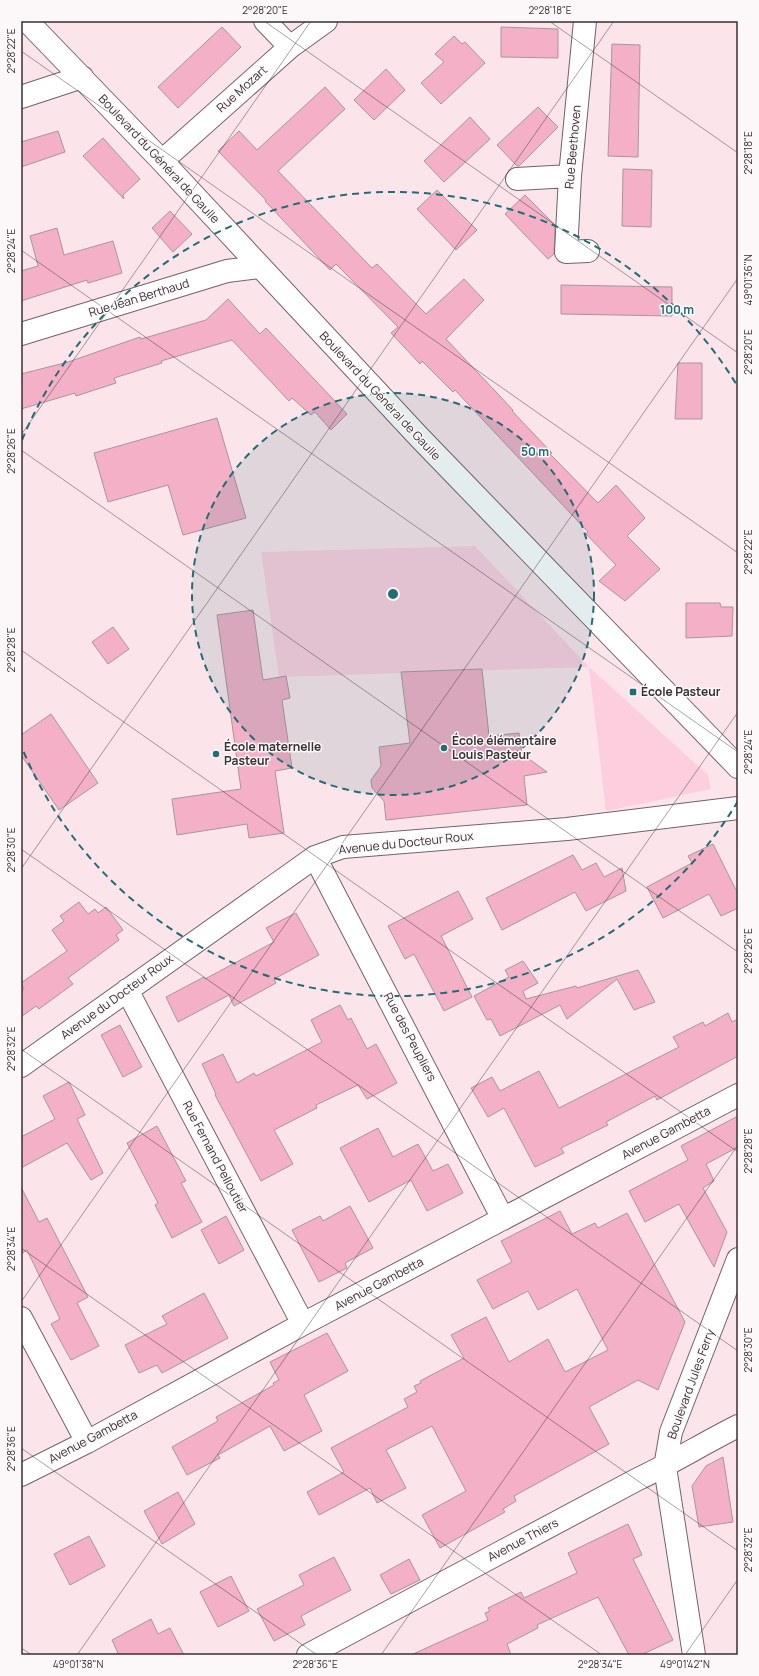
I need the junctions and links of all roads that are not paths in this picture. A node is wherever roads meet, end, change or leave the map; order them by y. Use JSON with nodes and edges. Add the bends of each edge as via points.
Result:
{"nodes":[{"id":1,"x":27,"y":21,"type":"edge"},
{"id":2,"x":264,"y":21,"type":"edge"},
{"id":3,"x":326,"y":21,"type":"edge"},
{"id":4,"x":585,"y":21,"type":"edge"},
{"id":5,"x":290,"y":47,"type":"junction"},
{"id":6,"x":82,"y":77,"type":"junction"},
{"id":7,"x":21,"y":96,"type":"edge"},
{"id":8,"x":162,"y":161,"type":"junction"},
{"id":9,"x":570,"y":176,"type":"junction"},
{"id":10,"x":517,"y":179,"type":"dead end"},
{"id":11,"x":588,"y":251,"type":"dead end"},
{"id":12,"x":259,"y":267,"type":"junction"},
{"id":13,"x":21,"y":334,"type":"edge"},
{"id":14,"x":738,"y":767,"type":"edge"},
{"id":15,"x":738,"y":808,"type":"edge"},
{"id":16,"x":315,"y":857,"type":"junction"},
{"id":17,"x":127,"y":990,"type":"junction"},
{"id":18,"x":21,"y":1066,"type":"edge"},
{"id":19,"x":738,"y":1095,"type":"edge"},
{"id":20,"x":503,"y":1219,"type":"junction"},
{"id":21,"x":738,"y":1259,"type":"edge"},
{"id":22,"x":21,"y":1318,"type":"edge"},
{"id":23,"x":303,"y":1324,"type":"junction"},
{"id":24,"x":738,"y":1426,"type":"edge"},
{"id":25,"x":87,"y":1442,"type":"junction"},
{"id":26,"x":665,"y":1467,"type":"junction"},
{"id":27,"x":21,"y":1475,"type":"edge"},
{"id":28,"x":308,"y":1655,"type":"edge"},
{"id":29,"x":694,"y":1655,"type":"edge"}],
"edges":[{"from":1,"to":6,"type":"street","name":"Boulevard du Général de Gaulle"},
{"from":2,"to":5,"type":"street"},
{"from":3,"to":5,"type":"street","name":"Rue Mozart"},
{"from":4,"to":9,"type":"street","name":"Rue Beethoven"},
{"from":5,"to":8,"type":"street","name":"Rue Mozart"},
{"from":6,"to":7,"type":"street"},
{"from":6,"to":8,"type":"street","name":"Boulevard du Général de Gaulle"},
{"from":8,"to":12,"type":"street","name":"Boulevard du Général de Gaulle"},
{"from":9,"to":10,"type":"street"},
{"from":9,"to":11,"type":"street","name":"Rue Beethoven","via":[[566,252]]},
{"from":12,"to":13,"type":"street","name":"Rue Jean Berthaud","via":[[228,271]]},
{"from":12,"to":14,"type":"street","name":"Boulevard du Général de Gaulle","via":[[418,437]]},
{"from":15,"to":16,"type":"street","name":"Avenue du Docteur Roux","via":[[567,829],[343,847]]},
{"from":16,"to":17,"type":"street","name":"Avenue du Docteur Roux"},
{"from":16,"to":20,"type":"street","name":"Rue des Peupliers"},
{"from":17,"to":18,"type":"street","name":"Avenue du Docteur Roux"},
{"from":17,"to":23,"type":"street","name":"Rue Fernand Pelloutier"},
{"from":19,"to":20,"type":"street","name":"Avenue Gambetta"},
{"from":20,"to":23,"type":"street","name":"Avenue Gambetta"},
{"from":21,"to":26,"type":"street","name":"Boulevard Jules Ferry","via":[[671,1432]]},
{"from":22,"to":25,"type":"street"},
{"from":23,"to":25,"type":"street","name":"Avenue Gambetta"},
{"from":24,"to":26,"type":"street","name":"Avenue Thiers","via":[[698,1446]]},
{"from":25,"to":27,"type":"street","name":"Avenue Gambetta"},
{"from":26,"to":28,"type":"street","name":"Avenue Thiers"},
{"from":26,"to":29,"type":"street","name":"Boulevard Jules Ferry"}]}
